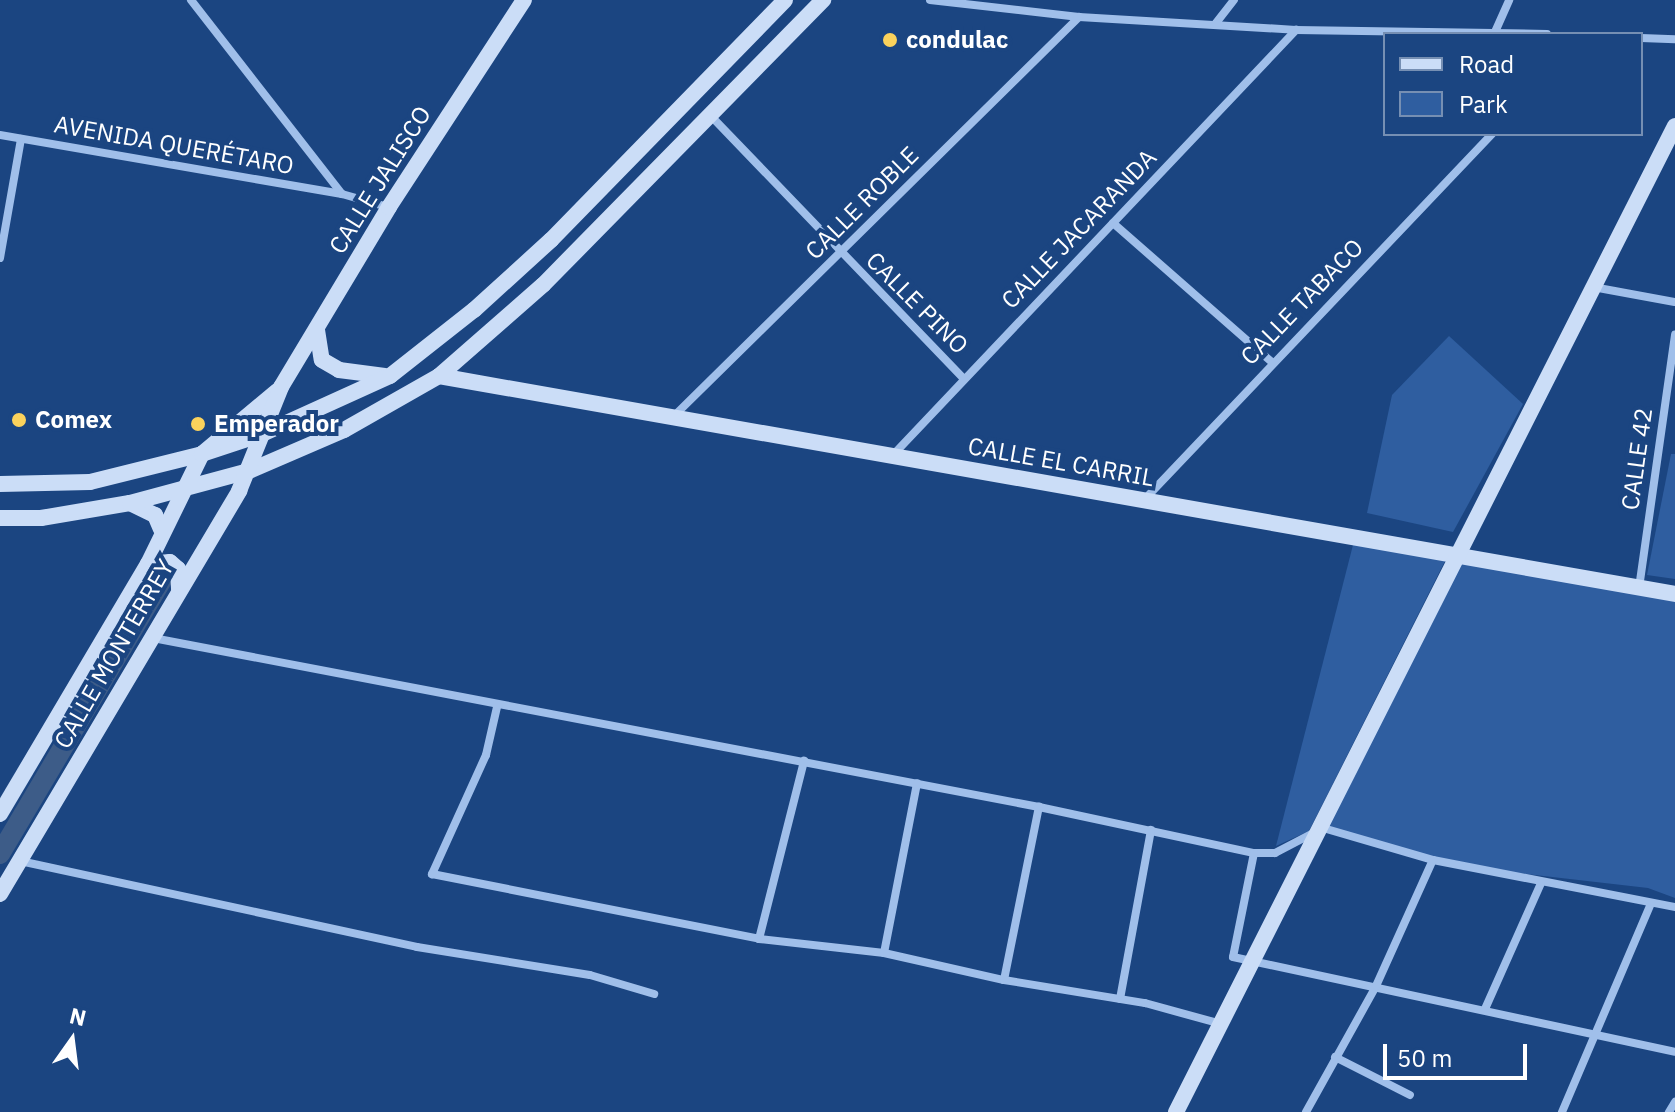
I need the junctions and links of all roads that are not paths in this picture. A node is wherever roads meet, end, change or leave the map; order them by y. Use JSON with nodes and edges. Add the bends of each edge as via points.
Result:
{"nodes":[{"id":1,"x":191,"y":0,"type":"edge"},
{"id":2,"x":524,"y":0,"type":"edge"},
{"id":3,"x":785,"y":0,"type":"edge"},
{"id":4,"x":823,"y":0,"type":"edge"},
{"id":5,"x":930,"y":0,"type":"edge"},
{"id":6,"x":1234,"y":0,"type":"edge"},
{"id":7,"x":1509,"y":0,"type":"edge"},
{"id":8,"x":1079,"y":17,"type":"junction"},
{"id":9,"x":1216,"y":23,"type":"junction"},
{"id":10,"x":1296,"y":30,"type":"junction"},
{"id":11,"x":1495,"y":32,"type":"joint"},
{"id":12,"x":1643,"y":38,"type":"edge"},
{"id":13,"x":1675,"y":39,"type":"edge"},
{"id":14,"x":710,"y":115,"type":"junction"},
{"id":15,"x":1675,"y":126,"type":"edge"},
{"id":16,"x":0,"y":135,"type":"edge"},
{"id":17,"x":1490,"y":136,"type":"edge"},
{"id":18,"x":21,"y":139,"type":"junction"},
{"id":19,"x":342,"y":194,"type":"junction"},
{"id":20,"x":389,"y":207,"type":"junction"},
{"id":21,"x":1113,"y":223,"type":"junction"},
{"id":22,"x":840,"y":253,"type":"junction"},
{"id":23,"x":0,"y":258,"type":"edge"},
{"id":24,"x":1592,"y":287,"type":"junction"},
{"id":25,"x":1675,"y":302,"type":"edge"},
{"id":26,"x":317,"y":329,"type":"junction"},
{"id":27,"x":1675,"y":335,"type":"edge"},
{"id":28,"x":1272,"y":362,"type":"junction"},
{"id":29,"x":390,"y":376,"type":"junction"},
{"id":30,"x":439,"y":376,"type":"junction"},
{"id":31,"x":964,"y":379,"type":"junction"},
{"id":32,"x":281,"y":387,"type":"junction"},
{"id":33,"x":673,"y":417,"type":"junction"},
{"id":34,"x":262,"y":434,"type":"junction"},
{"id":35,"x":202,"y":454,"type":"junction"},
{"id":36,"x":892,"y":456,"type":"junction"},
{"id":37,"x":249,"y":471,"type":"junction"},
{"id":38,"x":0,"y":484,"type":"edge"},
{"id":39,"x":182,"y":489,"type":"junction"},
{"id":40,"x":1143,"y":500,"type":"junction"},
{"id":41,"x":130,"y":503,"type":"junction"},
{"id":42,"x":0,"y":518,"type":"edge"},
{"id":43,"x":161,"y":529,"type":"junction"},
{"id":44,"x":1456,"y":556,"type":"junction"},
{"id":45,"x":148,"y":564,"type":"junction"},
{"id":46,"x":1639,"y":588,"type":"junction"},
{"id":47,"x":178,"y":591,"type":"junction"},
{"id":48,"x":1675,"y":594,"type":"edge"},
{"id":49,"x":153,"y":638,"type":"junction"},
{"id":50,"x":497,"y":707,"type":"junction"},
{"id":51,"x":804,"y":761,"type":"junction"},
{"id":52,"x":917,"y":783,"type":"junction"},
{"id":53,"x":1039,"y":807,"type":"junction"},
{"id":54,"x":0,"y":814,"type":"edge"},
{"id":55,"x":1323,"y":828,"type":"junction"},
{"id":56,"x":1151,"y":830,"type":"junction"},
{"id":57,"x":1254,"y":853,"type":"junction"},
{"id":58,"x":1433,"y":860,"type":"junction"},
{"id":59,"x":19,"y":861,"type":"junction"},
{"id":60,"x":1541,"y":883,"type":"junction"},
{"id":61,"x":0,"y":894,"type":"edge"},
{"id":62,"x":1651,"y":903,"type":"junction"},
{"id":63,"x":1675,"y":907,"type":"edge"},
{"id":64,"x":759,"y":939,"type":"junction"},
{"id":65,"x":884,"y":953,"type":"junction"},
{"id":66,"x":1256,"y":960,"type":"junction"},
{"id":67,"x":1004,"y":980,"type":"junction"},
{"id":68,"x":1376,"y":986,"type":"junction"},
{"id":69,"x":654,"y":994,"type":"dead end"},
{"id":70,"x":1120,"y":999,"type":"junction"},
{"id":71,"x":1485,"y":1009,"type":"junction"},
{"id":72,"x":1222,"y":1024,"type":"junction"},
{"id":73,"x":1598,"y":1035,"type":"junction"},
{"id":74,"x":1675,"y":1052,"type":"edge"},
{"id":75,"x":1335,"y":1057,"type":"junction"},
{"id":76,"x":1410,"y":1095,"type":"dead end"},
{"id":77,"x":1675,"y":1102,"type":"edge"},
{"id":78,"x":1176,"y":1112,"type":"edge"},
{"id":79,"x":1306,"y":1112,"type":"edge"},
{"id":80,"x":1562,"y":1112,"type":"edge"},
{"id":81,"x":1669,"y":1112,"type":"edge"}],
"edges":[{"from":1,"to":19,"type":"street"},
{"from":2,"to":20,"type":"main road","name":"CALLE JALISCO"},
{"from":3,"to":29,"type":"main road","via":[[551,240]]},
{"from":4,"to":14,"type":"main road"},
{"from":5,"to":8,"type":"street"},
{"from":6,"to":9,"type":"street"},
{"from":7,"to":11,"type":"street"},
{"from":8,"to":9,"type":"street"},
{"from":8,"to":22,"type":"street","name":"CALLE ROBLE"},
{"from":9,"to":10,"type":"street"},
{"from":10,"to":11,"type":"street"},
{"from":10,"to":21,"type":"street","name":"CALLE JACARANDA"},
{"from":12,"to":13,"type":"street"},
{"from":14,"to":22,"type":"street","name":"CALLE PINO"},
{"from":14,"to":30,"type":"main road","via":[[543,285]]},
{"from":15,"to":24,"type":"main road"},
{"from":16,"to":18,"type":"street","name":"AVENIDA QUERÉTARO"},
{"from":17,"to":28,"type":"street","name":"CALLE TABACO"},
{"from":18,"to":19,"type":"street","name":"AVENIDA QUERÉTARO"},
{"from":18,"to":23,"type":"street"},
{"from":19,"to":20,"type":"street","name":"AVENIDA QUERÉTARO"},
{"from":20,"to":26,"type":"main road","name":"CALLE JALISCO"},
{"from":21,"to":28,"type":"street"},
{"from":21,"to":31,"type":"street","name":"CALLE JACARANDA"},
{"from":22,"to":31,"type":"street","name":"CALLE PINO"},
{"from":22,"to":33,"type":"street","name":"CALLE ROBLE"},
{"from":24,"to":25,"type":"street"},
{"from":24,"to":44,"type":"main road"},
{"from":26,"to":29,"type":"main road","via":[[317,348],[330,365],[357,375]]},
{"from":26,"to":32,"type":"main road","name":"CALLE JALISCO"},
{"from":27,"to":46,"type":"street","name":"CALLE 42"},
{"from":28,"to":40,"type":"street","name":"CALLE TABACO"},
{"from":29,"to":34,"type":"main road"},
{"from":30,"to":33,"type":"main road","name":"CALLE EL CARRIL"},
{"from":30,"to":37,"type":"main road","via":[[344,430]]},
{"from":31,"to":36,"type":"street","name":"CALLE JACARANDA"},
{"from":32,"to":34,"type":"main road","name":"CALLE JALISCO"},
{"from":32,"to":35,"type":"main road","name":"CALLE JALISCO"},
{"from":33,"to":36,"type":"main road","name":"CALLE EL CARRIL"},
{"from":34,"to":35,"type":"main road"},
{"from":34,"to":37,"type":"main road","name":"CALLE MONTERREY"},
{"from":35,"to":38,"type":"main road","via":[[90,482]]},
{"from":35,"to":39,"type":"main road","name":"CALLE MONTERREY"},
{"from":36,"to":40,"type":"main road","name":"CALLE EL CARRIL"},
{"from":37,"to":39,"type":"main road"},
{"from":37,"to":47,"type":"main road","name":"CALLE MONTERREY"},
{"from":39,"to":41,"type":"main road"},
{"from":39,"to":43,"type":"main road","name":"CALLE MONTERREY"},
{"from":40,"to":44,"type":"main road","name":"CALLE EL CARRIL"},
{"from":41,"to":42,"type":"main road","via":[[41,518]]},
{"from":41,"to":43,"type":"main road","via":[[155,515]]},
{"from":43,"to":45,"type":"main road","name":"CALLE MONTERREY"},
{"from":44,"to":46,"type":"main road","name":"CALLE EL CARRIL"},
{"from":44,"to":55,"type":"main road"},
{"from":45,"to":47,"type":"main road","via":[[170,562],[181,580]]},
{"from":45,"to":54,"type":"main road","name":"CALLE MONTERREY"},
{"from":46,"to":48,"type":"main road","name":"CALLE EL CARRIL"},
{"from":47,"to":49,"type":"main road","name":"CALLE MONTERREY"},
{"from":49,"to":50,"type":"street"},
{"from":49,"to":59,"type":"main road","name":"CALLE MONTERREY"},
{"from":50,"to":51,"type":"street"},
{"from":50,"to":64,"type":"street","via":[[486,755],[432,874]]},
{"from":51,"to":52,"type":"street"},
{"from":51,"to":64,"type":"street"},
{"from":52,"to":53,"type":"street"},
{"from":52,"to":65,"type":"street"},
{"from":53,"to":56,"type":"street"},
{"from":53,"to":67,"type":"street"},
{"from":55,"to":57,"type":"street","via":[[1275,853]]},
{"from":55,"to":58,"type":"street"},
{"from":55,"to":66,"type":"main road"},
{"from":56,"to":57,"type":"street"},
{"from":56,"to":70,"type":"street"},
{"from":57,"to":66,"type":"street","via":[[1233,957]]},
{"from":58,"to":60,"type":"street"},
{"from":58,"to":68,"type":"street"},
{"from":59,"to":61,"type":"main road","name":"CALLE MONTERREY"},
{"from":59,"to":69,"type":"street","via":[[417,947],[590,975]]},
{"from":60,"to":62,"type":"street"},
{"from":60,"to":71,"type":"street"},
{"from":62,"to":63,"type":"street"},
{"from":62,"to":73,"type":"street"},
{"from":64,"to":65,"type":"street"},
{"from":65,"to":67,"type":"street"},
{"from":66,"to":68,"type":"street"},
{"from":66,"to":72,"type":"main road"},
{"from":67,"to":70,"type":"street"},
{"from":68,"to":71,"type":"street"},
{"from":68,"to":75,"type":"street"},
{"from":70,"to":72,"type":"street"},
{"from":71,"to":73,"type":"street"},
{"from":72,"to":78,"type":"main road"},
{"from":73,"to":74,"type":"street"},
{"from":73,"to":80,"type":"street"},
{"from":75,"to":76,"type":"street"},
{"from":75,"to":79,"type":"street"},
{"from":77,"to":81,"type":"street"}]}
